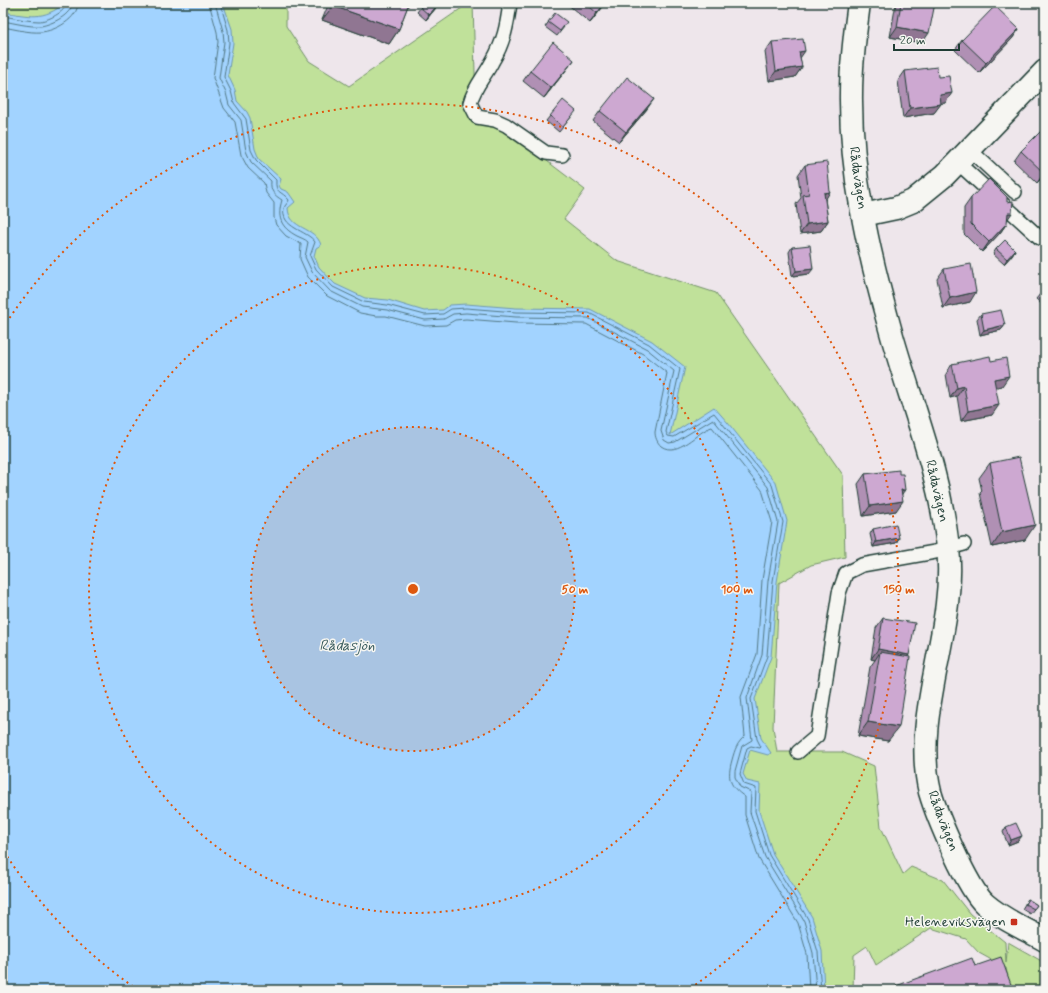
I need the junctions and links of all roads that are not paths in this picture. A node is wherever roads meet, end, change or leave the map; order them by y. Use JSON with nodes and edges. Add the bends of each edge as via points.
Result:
{"nodes":[{"id":1,"x":510,"y":3,"type":"edge"},
{"id":2,"x":859,"y":3,"type":"edge"},
{"id":3,"x":1044,"y":75,"type":"edge"},
{"id":4,"x":562,"y":155,"type":"dead end"},
{"id":5,"x":963,"y":156,"type":"junction"},
{"id":6,"x":1015,"y":192,"type":"dead end"},
{"id":7,"x":863,"y":215,"type":"junction"},
{"id":8,"x":1040,"y":238,"type":"dead end"},
{"id":9,"x":956,"y":547,"type":"junction"},
{"id":10,"x":798,"y":752,"type":"dead end"},
{"id":11,"x":1045,"y":940,"type":"edge"}],
"edges":[{"from":1,"to":4,"type":"lane","via":[[506,34],[493,62],[472,93],[470,103],[477,117],[496,120],[546,153]]},
{"from":2,"to":7,"type":"street","name":"Rådavägen","via":[[852,52],[851,94],[853,147]]},
{"from":3,"to":5,"type":"street"},
{"from":5,"to":6,"type":"lane"},
{"from":5,"to":7,"type":"street","via":[[913,202]]},
{"from":5,"to":8,"type":"lane"},
{"from":7,"to":9,"type":"street","name":"Rådavägen","via":[[888,323]]},
{"from":9,"to":10,"type":"lane","via":[[862,565],[846,573],[840,593],[817,736]]},
{"from":9,"to":11,"type":"street","name":"Rådavägen","via":[[926,740],[930,790],[950,843],[975,892],[997,913]]}]}
